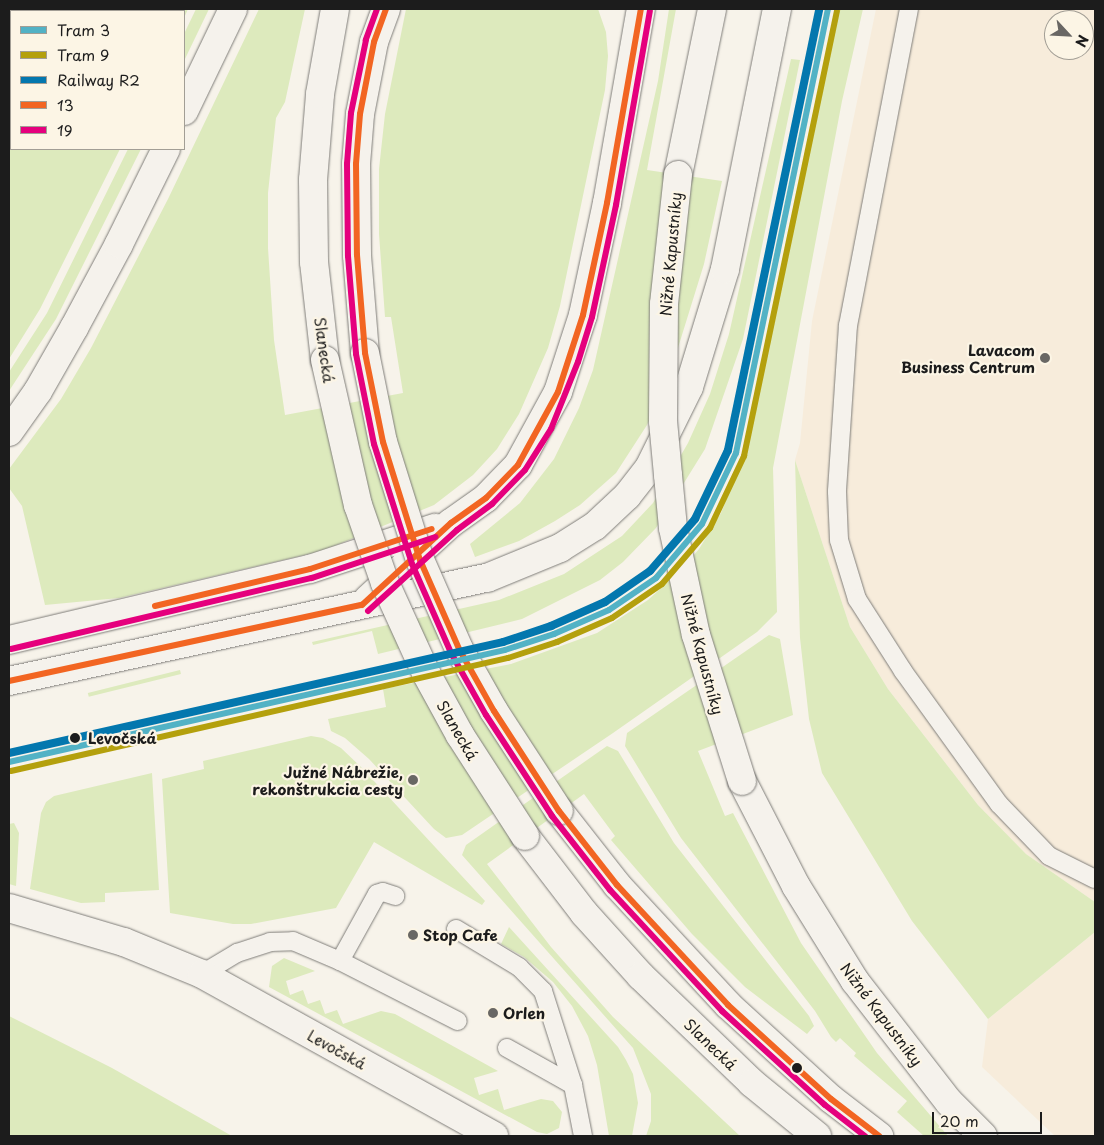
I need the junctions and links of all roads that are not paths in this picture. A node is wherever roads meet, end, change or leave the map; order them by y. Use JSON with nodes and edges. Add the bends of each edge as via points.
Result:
{"nodes":[{"id":1,"x":233,"y":9,"type":"edge"},
{"id":2,"x":386,"y":9,"type":"edge"},
{"id":3,"x":621,"y":9,"type":"edge"},
{"id":4,"x":641,"y":9,"type":"edge"},
{"id":5,"x":712,"y":9,"type":"edge"},
{"id":6,"x":777,"y":9,"type":"edge"},
{"id":7,"x":909,"y":9,"type":"edge"},
{"id":8,"x":336,"y":16,"type":"edge"},
{"id":9,"x":637,"y":40,"type":"junction"},
{"id":10,"x":185,"y":109,"type":"edge"},
{"id":11,"x":166,"y":150,"type":"edge"},
{"id":12,"x":9,"y":432,"type":"edge"},
{"id":13,"x":450,"y":523,"type":"junction"},
{"id":14,"x":362,"y":606,"type":"junction"},
{"id":15,"x":9,"y":640,"type":"edge"},
{"id":16,"x":9,"y":682,"type":"edge"},
{"id":17,"x":1095,"y":879,"type":"edge"},
{"id":18,"x":395,"y":896,"type":"dead end"},
{"id":19,"x":9,"y":908,"type":"edge"},
{"id":20,"x":456,"y":929,"type":"dead end"},
{"id":21,"x":340,"y":961,"type":"junction"},
{"id":22,"x":202,"y":974,"type":"junction"},
{"id":23,"x":458,"y":1021,"type":"dead end"},
{"id":24,"x":507,"y":1048,"type":"dead end"},
{"id":25,"x":573,"y":1085,"type":"junction"},
{"id":26,"x":494,"y":1136,"type":"edge"},
{"id":27,"x":583,"y":1136,"type":"edge"},
{"id":28,"x":817,"y":1136,"type":"edge"},
{"id":29,"x":879,"y":1136,"type":"edge"},
{"id":30,"x":983,"y":1136,"type":"edge"}],
"edges":[{"from":1,"to":10,"type":"main road"},
{"from":2,"to":29,"type":"main road","bridge":true,"via":[[374,42],[360,114],[356,164],[357,255],[365,353],[383,442],[420,560],[459,649],[494,711],[559,811],[617,885],[728,1005],[811,1081]]},
{"from":3,"to":9,"type":"main road"},
{"from":4,"to":9,"type":"main road"},
{"from":5,"to":30,"type":"main road","name":"Nižné Kapustníky","bridge":true,"via":[[678,175],[664,304],[662,421],[673,528],[696,635],[742,781],[796,886],[855,982],[949,1102]]},
{"from":6,"to":14,"type":"main road","via":[[743,185],[708,329],[689,387],[649,468],[628,496],[595,526],[560,548],[487,578]]},
{"from":7,"to":17,"type":"lane","via":[[848,325],[837,492],[839,540],[858,599],[903,671],[999,804],[1049,856]]},
{"from":8,"to":28,"type":"main road","name":"Slanecká","bridge":true,"via":[[320,94],[313,180],[314,262],[325,360],[358,506],[388,591],[426,673],[460,735],[525,836],[584,912],[641,976],[752,1084]]},
{"from":9,"to":13,"type":"main road","via":[[583,315],[558,392],[518,466],[486,498]]},
{"from":11,"to":12,"type":"main road","via":[[120,244],[74,328],[38,391]]},
{"from":13,"to":14,"type":"main road"},
{"from":13,"to":15,"type":"main road","via":[[310,569]]},
{"from":14,"to":16,"type":"main road"},
{"from":18,"to":21,"type":"lane","via":[[383,892],[377,894]]},
{"from":19,"to":22,"type":"main road","name":"Levočská","via":[[124,942]]},
{"from":20,"to":25,"type":"lane","via":[[519,967],[543,991]]},
{"from":21,"to":22,"type":"lane","via":[[293,942],[270,942],[237,952]]},
{"from":21,"to":23,"type":"lane"},
{"from":22,"to":26,"type":"main road","name":"Levočská"},
{"from":24,"to":25,"type":"lane"},
{"from":25,"to":27,"type":"lane"}]}
